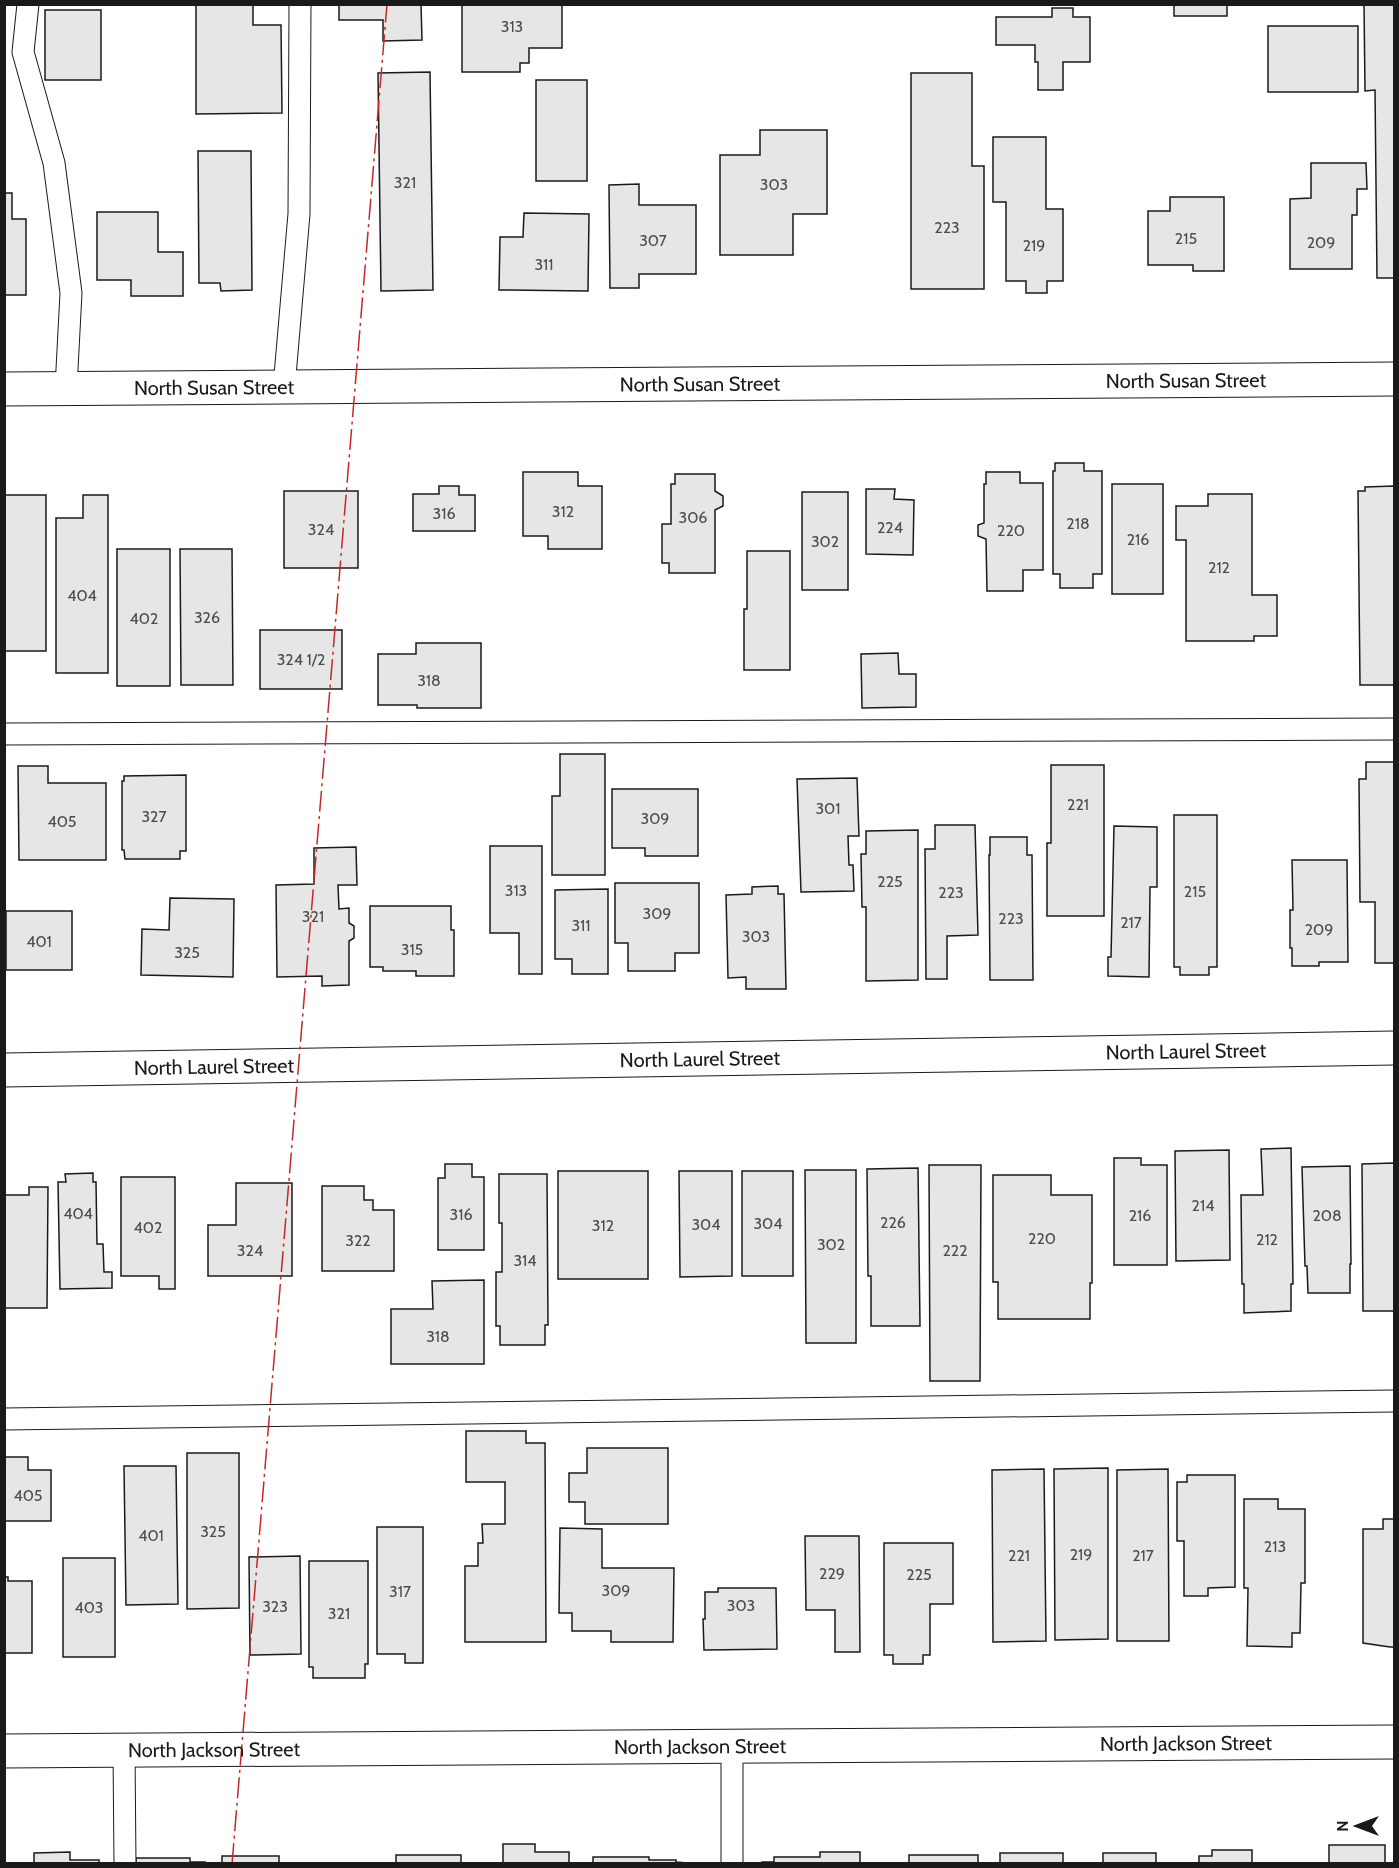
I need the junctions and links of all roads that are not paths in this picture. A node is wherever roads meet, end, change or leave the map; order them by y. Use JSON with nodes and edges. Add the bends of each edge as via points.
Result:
{"nodes":[{"id":1,"x":28,"y":4,"type":"edge"},
{"id":2,"x":300,"y":4,"type":"edge"},
{"id":3,"x":1395,"y":379,"type":"edge"},
{"id":4,"x":284,"y":387,"type":"junction"},
{"id":5,"x":66,"y":388,"type":"junction"},
{"id":6,"x":4,"y":389,"type":"edge"},
{"id":7,"x":1395,"y":729,"type":"edge"},
{"id":8,"x":4,"y":735,"type":"edge"},
{"id":9,"x":1395,"y":1048,"type":"edge"},
{"id":10,"x":4,"y":1070,"type":"edge"},
{"id":11,"x":1395,"y":1401,"type":"edge"},
{"id":12,"x":4,"y":1419,"type":"edge"},
{"id":13,"x":1395,"y":1742,"type":"edge"},
{"id":14,"x":732,"y":1747,"type":"junction"},
{"id":15,"x":124,"y":1750,"type":"junction"},
{"id":16,"x":4,"y":1751,"type":"edge"},
{"id":17,"x":125,"y":1863,"type":"edge"},
{"id":18,"x":732,"y":1863,"type":"edge"}],
"edges":[{"from":1,"to":5,"type":"lane","via":[[23,52],[54,163],[71,293]]},
{"from":2,"to":4,"type":"lane","via":[[299,214]]},
{"from":3,"to":4,"type":"street","name":"North Susan Street"},
{"from":4,"to":5,"type":"street","name":"North Susan Street"},
{"from":5,"to":6,"type":"street","name":"North Susan Street"},
{"from":7,"to":8,"type":"lane"},
{"from":9,"to":10,"type":"street","name":"North Laurel Street"},
{"from":11,"to":12,"type":"lane"},
{"from":13,"to":14,"type":"street","name":"North Jackson Street"},
{"from":14,"to":15,"type":"street","name":"North Jackson Street"},
{"from":14,"to":18,"type":"lane"},
{"from":15,"to":16,"type":"street","name":"North Jackson Street"},
{"from":15,"to":17,"type":"lane"}]}
